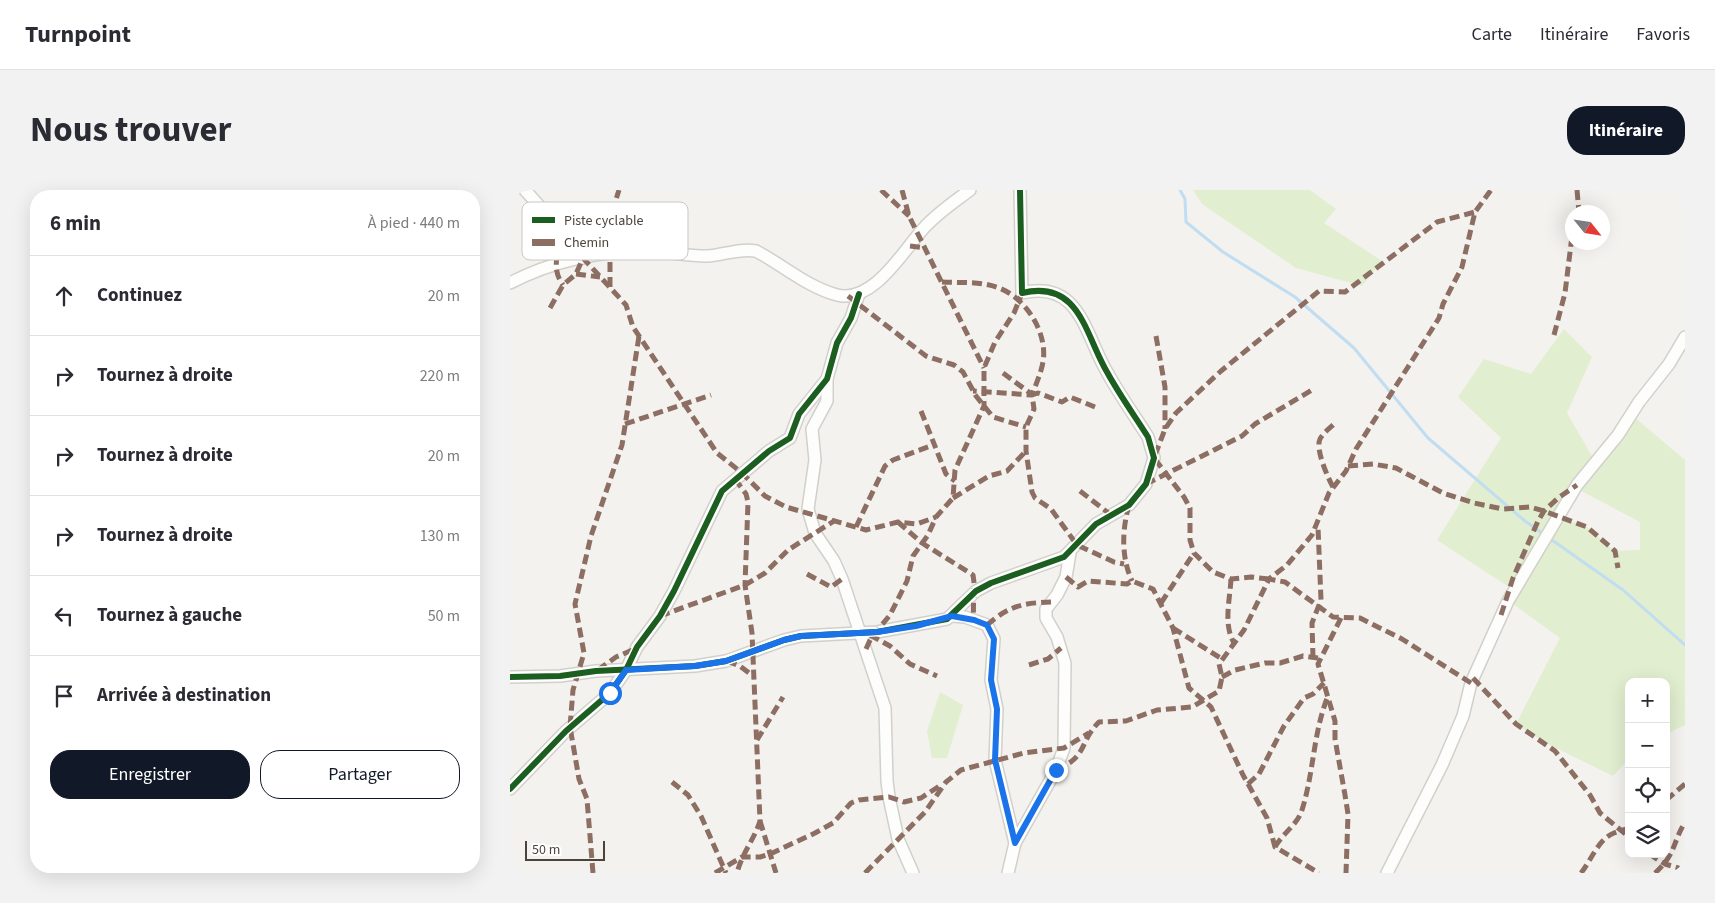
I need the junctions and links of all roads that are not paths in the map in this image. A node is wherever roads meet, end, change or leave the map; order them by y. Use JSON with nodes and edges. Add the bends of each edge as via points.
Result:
{"nodes":[{"id":1,"x":525,"y":190,"type":"edge"},
{"id":2,"x":970,"y":190,"type":"edge"},
{"id":3,"x":1020,"y":190,"type":"edge"},
{"id":4,"x":536,"y":202,"type":"edge"},
{"id":5,"x":688,"y":254,"type":"edge"},
{"id":6,"x":576,"y":260,"type":"edge"},
{"id":7,"x":510,"y":283,"type":"edge"},
{"id":8,"x":859,"y":294,"type":"junction"},
{"id":9,"x":1685,"y":337,"type":"edge"},
{"id":10,"x":827,"y":379,"type":"junction"},
{"id":11,"x":1070,"y":553,"type":"junction"},
{"id":12,"x":952,"y":616,"type":"junction"},
{"id":13,"x":860,"y":633,"type":"junction"},
{"id":14,"x":626,"y":670,"type":"junction"},
{"id":15,"x":510,"y":677,"type":"edge"},
{"id":16,"x":510,"y":790,"type":"edge"},
{"id":17,"x":1015,"y":843,"type":"junction"},
{"id":18,"x":913,"y":873,"type":"edge"},
{"id":19,"x":1008,"y":873,"type":"edge"},
{"id":20,"x":1387,"y":873,"type":"edge"}],
"edges":[{"from":1,"to":4,"type":"street"},
{"from":2,"to":8,"type":"street","via":[[924,228],[891,270]]},
{"from":3,"to":11,"type":"street","via":[[1022,293],[1034,290],[1054,294],[1070,302],[1085,322],[1106,371],[1148,437],[1154,458],[1146,484],[1129,504],[1096,524]]},
{"from":5,"to":8,"type":"street","via":[[708,256],[746,249],[756,251],[813,285],[837,295]]},
{"from":6,"to":7,"type":"street","via":[[532,272]]},
{"from":8,"to":10,"type":"street","via":[[851,318],[837,343]]},
{"from":9,"to":20,"type":"street","via":[[1618,435],[1577,485],[1508,601],[1471,683],[1463,716],[1442,765]]},
{"from":10,"to":13,"type":"street","via":[[827,401],[812,429],[815,460],[808,509],[815,533],[842,579]]},
{"from":10,"to":14,"type":"street","via":[[799,414],[790,438],[769,451],[722,491],[674,591]]},
{"from":11,"to":12,"type":"street","via":[[976,590]]},
{"from":11,"to":17,"type":"street","via":[[1066,577],[1046,609],[1046,618],[1057,637],[1065,663],[1064,748],[1056,770]]},
{"from":12,"to":13,"type":"street","via":[[916,626]]},
{"from":12,"to":17,"type":"street","via":[[965,616],[987,625],[994,639],[991,680],[997,709],[995,760]]},
{"from":13,"to":14,"type":"street","via":[[801,636],[726,661],[695,666]]},
{"from":13,"to":18,"type":"street","via":[[885,708],[889,797],[898,839]]},
{"from":14,"to":15,"type":"street"},
{"from":14,"to":16,"type":"street","via":[[610,693],[566,731]]},
{"from":17,"to":19,"type":"street"}]}
